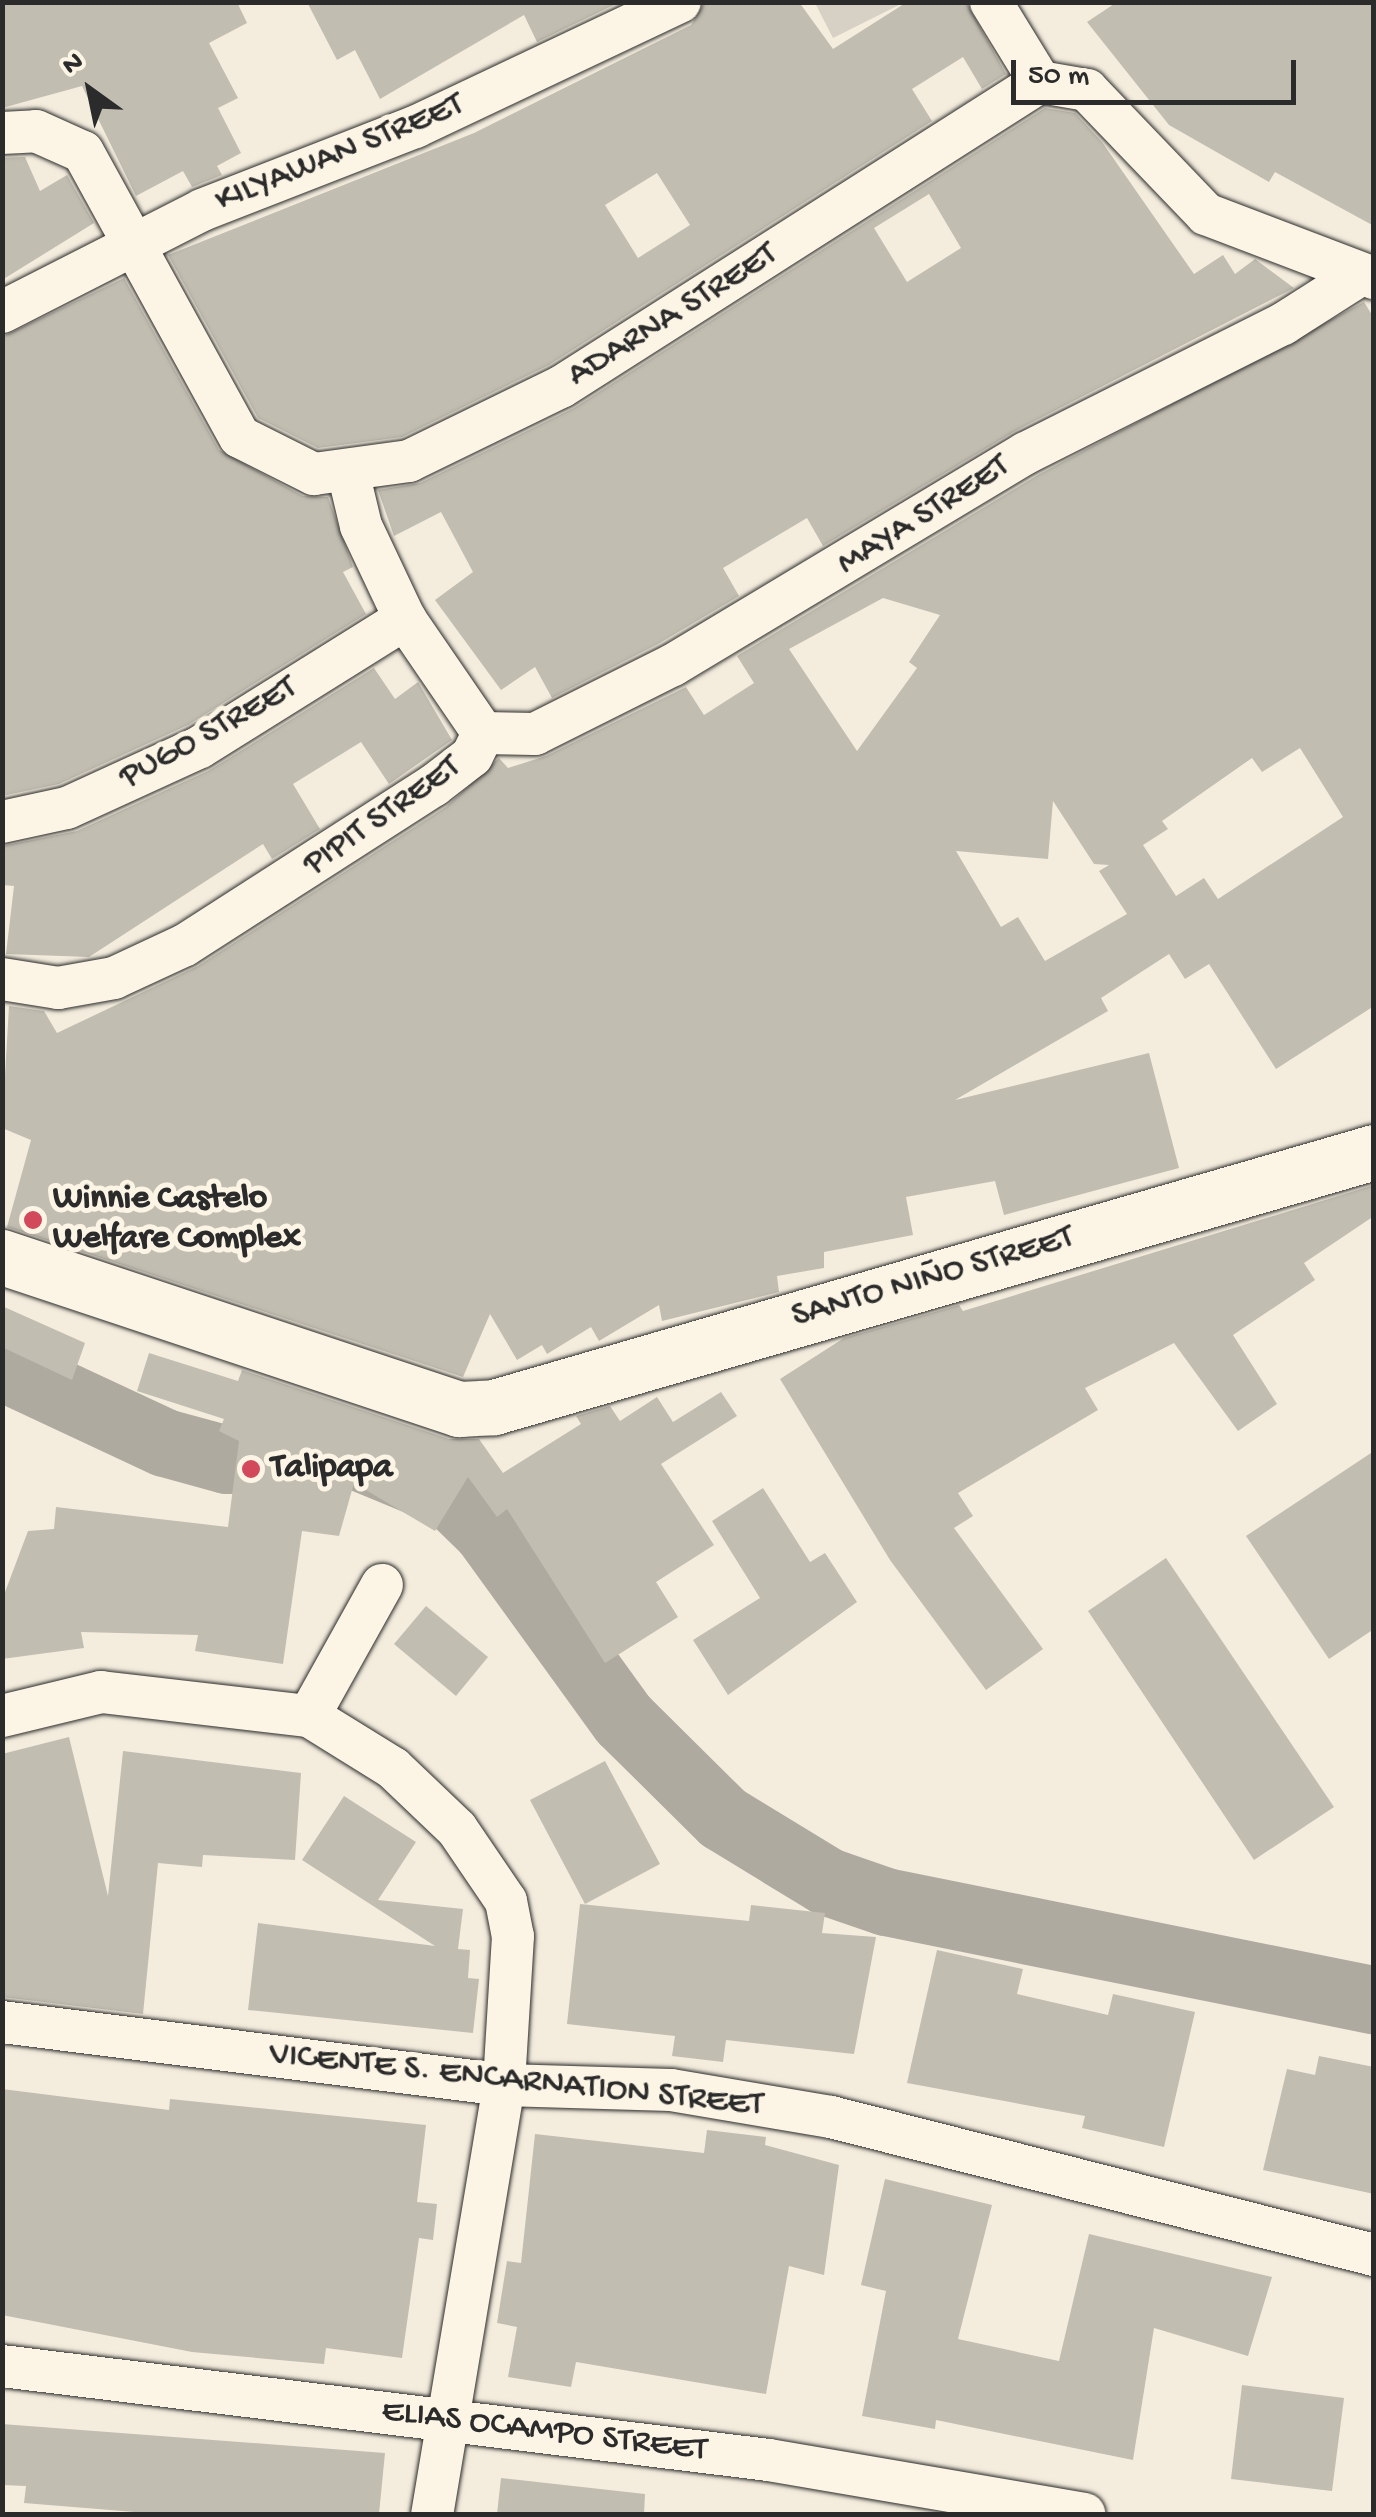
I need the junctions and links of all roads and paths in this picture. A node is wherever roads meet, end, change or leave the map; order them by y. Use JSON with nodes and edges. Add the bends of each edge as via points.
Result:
{"nodes":[{"id":1,"x":680,"y":2,"type":"edge"},
{"id":2,"x":990,"y":2,"type":"edge"},
{"id":3,"x":1040,"y":82,"type":"junction"},
{"id":4,"x":2,"y":133,"type":"edge"},
{"id":5,"x":139,"y":240,"type":"junction"},
{"id":6,"x":1367,"y":277,"type":"edge"},
{"id":7,"x":2,"y":312,"type":"edge"},
{"id":8,"x":349,"y":476,"type":"junction"},
{"id":9,"x":405,"y":619,"type":"junction"},
{"id":10,"x":483,"y":734,"type":"junction"},
{"id":11,"x":2,"y":822,"type":"edge"},
{"id":12,"x":2,"y":980,"type":"edge"},
{"id":13,"x":1374,"y":1152,"type":"edge"},
{"id":14,"x":2,"y":1257,"type":"edge"},
{"id":15,"x":382,"y":1585,"type":"dead end"},
{"id":16,"x":2,"y":1716,"type":"edge"},
{"id":17,"x":309,"y":1716,"type":"junction"},
{"id":18,"x":2,"y":2022,"type":"edge"},
{"id":19,"x":504,"y":2085,"type":"junction"},
{"id":20,"x":1374,"y":2255,"type":"edge"},
{"id":21,"x":2,"y":2366,"type":"edge"},
{"id":22,"x":447,"y":2418,"type":"junction"},
{"id":23,"x":432,"y":2514,"type":"edge"},
{"id":24,"x":1084,"y":2514,"type":"edge"}],
"edges":[{"from":1,"to":5,"type":"street","name":"KILYAWAN STREET","via":[[415,127]]},
{"from":2,"to":3,"type":"street"},
{"from":3,"to":6,"type":"street","via":[[1087,90],[1206,214]]},
{"from":3,"to":8,"type":"street","name":"ADARNA STREET","via":[[561,387],[409,461]]},
{"from":4,"to":5,"type":"street","name":"ADARNA STREET","via":[[60,138],[83,152]]},
{"from":5,"to":7,"type":"street","name":"KILYAWAN STREET"},
{"from":5,"to":8,"type":"street","name":"ADARNA STREET","via":[[240,437],[273,460]]},
{"from":6,"to":10,"type":"street","name":"MAYA STREET","via":[[1026,452],[673,665],[535,734]]},
{"from":8,"to":9,"type":"street","name":"PIPIT STREET","via":[[361,526]]},
{"from":9,"to":10,"type":"street","name":"PIPIT STREET"},
{"from":9,"to":11,"type":"street","name":"PUGO STREET","via":[[169,762],[67,808]]},
{"from":10,"to":12,"type":"street","name":"PIPIT STREET","via":[[472,756],[434,786],[185,946],[96,981],[58,988]]},
{"from":13,"to":14,"type":"main road","name":"SANTO NIÑO STREET","via":[[494,1407],[458,1409]]},
{"from":15,"to":17,"type":"street"},
{"from":16,"to":17,"type":"street","via":[[100,1692]]},
{"from":17,"to":19,"type":"street","via":[[393,1768],[457,1829],[506,1901],[513,1936]]},
{"from":18,"to":19,"type":"street","name":"VICENTE S. ENCARNATION STREET"},
{"from":19,"to":20,"type":"street","name":"VICENTE S. ENCARNATION STREET","via":[[670,2090],[831,2117]]},
{"from":19,"to":22,"type":"street"},
{"from":21,"to":22,"type":"street","name":"ELIAS OCAMPO STREET"},
{"from":22,"to":23,"type":"street"},
{"from":22,"to":24,"type":"street","name":"ELIAS OCAMPO STREET"}]}
